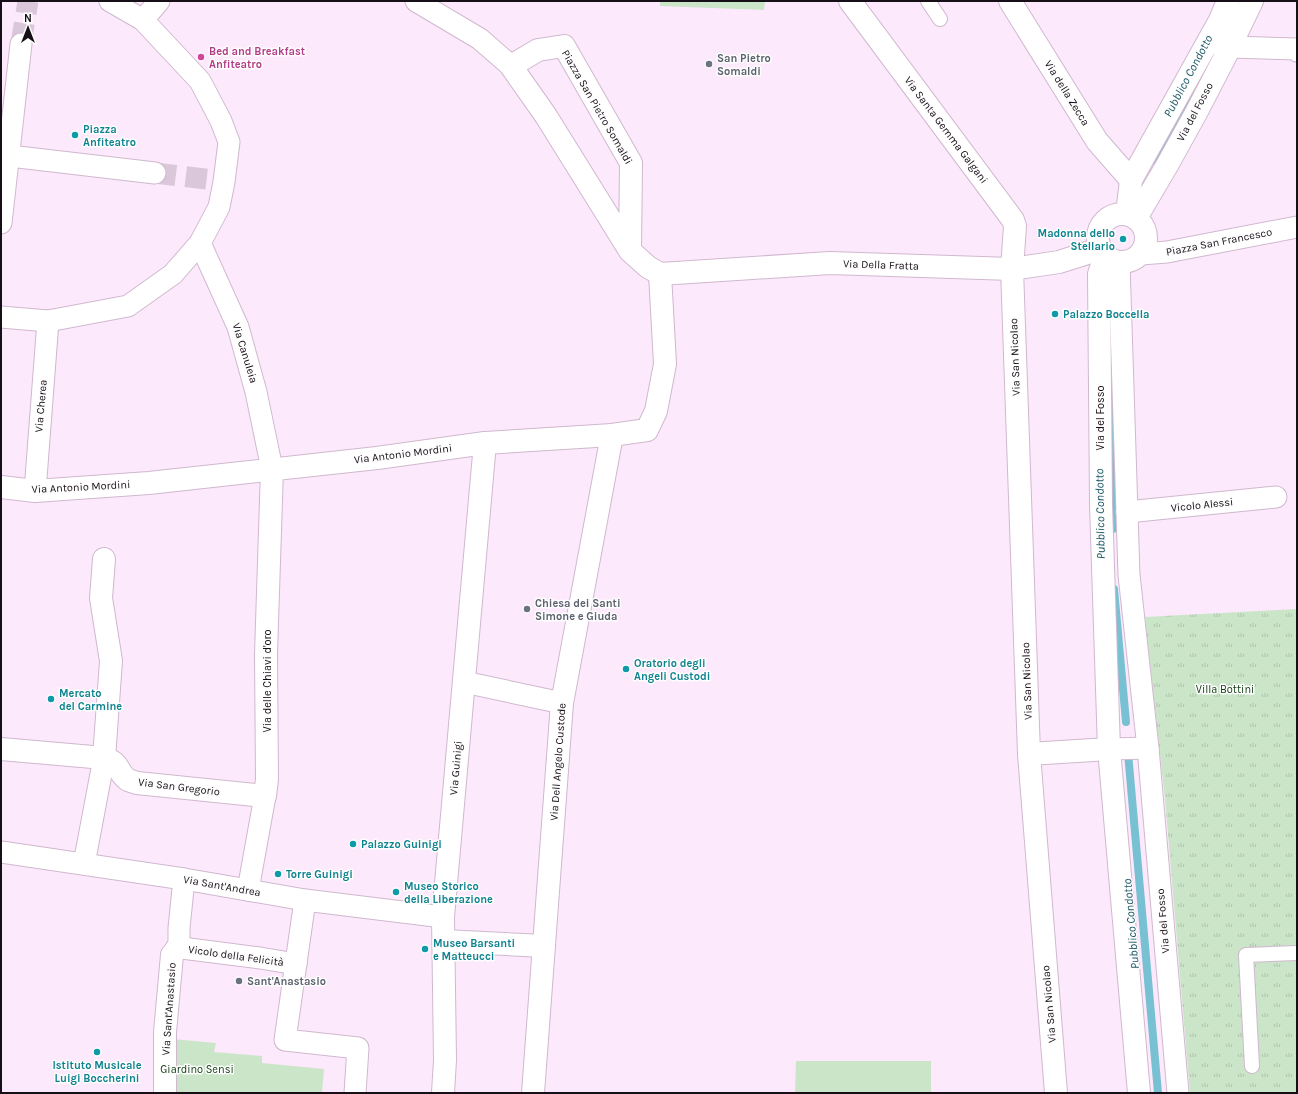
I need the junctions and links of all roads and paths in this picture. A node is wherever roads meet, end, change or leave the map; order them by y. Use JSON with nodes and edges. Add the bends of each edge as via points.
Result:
{"nodes":[{"id":1,"x":110,"y":1,"type":"edge"},
{"id":2,"x":159,"y":1,"type":"edge"},
{"id":3,"x":416,"y":1,"type":"edge"},
{"id":4,"x":850,"y":1,"type":"edge"},
{"id":5,"x":928,"y":1,"type":"edge"},
{"id":6,"x":1010,"y":1,"type":"edge"},
{"id":7,"x":1228,"y":1,"type":"edge"},
{"id":8,"x":1252,"y":1,"type":"edge"},
{"id":9,"x":940,"y":19,"type":"dead end"},
{"id":10,"x":143,"y":20,"type":"junction"},
{"id":11,"x":1208,"y":41,"type":"junction"},
{"id":12,"x":21,"y":44,"type":"tunnel mouth"},
{"id":13,"x":1230,"y":47,"type":"junction"},
{"id":14,"x":1297,"y":51,"type":"edge"},
{"id":15,"x":511,"y":66,"type":"junction"},
{"id":16,"x":5,"y":155,"type":"edge"},
{"id":17,"x":154,"y":173,"type":"tunnel mouth"},
{"id":18,"x":1131,"y":180,"type":"junction"},
{"id":19,"x":1131,"y":216,"type":"junction"},
{"id":20,"x":1,"y":223,"type":"edge"},
{"id":21,"x":1297,"y":227,"type":"edge"},
{"id":22,"x":200,"y":243,"type":"junction"},
{"id":23,"x":630,"y":251,"type":"junction"},
{"id":24,"x":1141,"y":254,"type":"junction"},
{"id":25,"x":1108,"y":256,"type":"junction"},
{"id":26,"x":1012,"y":269,"type":"junction"},
{"id":27,"x":660,"y":274,"type":"junction"},
{"id":28,"x":1,"y":317,"type":"edge"},
{"id":29,"x":48,"y":321,"type":"junction"},
{"id":30,"x":612,"y":435,"type":"junction"},
{"id":31,"x":485,"y":443,"type":"junction"},
{"id":32,"x":272,"y":469,"type":"junction"},
{"id":33,"x":1,"y":487,"type":"edge"},
{"id":34,"x":35,"y":491,"type":"junction"},
{"id":35,"x":1276,"y":498,"type":"dead end"},
{"id":36,"x":1127,"y":512,"type":"junction"},
{"id":37,"x":104,"y":559,"type":"dead end"},
{"id":38,"x":464,"y":682,"type":"junction"},
{"id":39,"x":562,"y":704,"type":"junction"},
{"id":40,"x":1148,"y":748,"type":"junction"},
{"id":41,"x":1,"y":749,"type":"edge"},
{"id":42,"x":1109,"y":750,"type":"junction"},
{"id":43,"x":1029,"y":754,"type":"junction"},
{"id":44,"x":104,"y":758,"type":"junction"},
{"id":45,"x":264,"y":796,"type":"junction"},
{"id":46,"x":1,"y":852,"type":"edge"},
{"id":47,"x":84,"y":864,"type":"junction"},
{"id":48,"x":184,"y":879,"type":"junction"},
{"id":49,"x":248,"y":890,"type":"junction"},
{"id":50,"x":305,"y":900,"type":"junction"},
{"id":51,"x":443,"y":918,"type":"junction"},
{"id":52,"x":444,"y":941,"type":"junction"},
{"id":53,"x":544,"y":946,"type":"junction"},
{"id":54,"x":175,"y":949,"type":"junction"},
{"id":55,"x":1297,"y":953,"type":"edge"},
{"id":56,"x":296,"y":964,"type":"junction"},
{"id":57,"x":1252,"y":1066,"type":"dead end"},
{"id":58,"x":165,"y":1093,"type":"edge"},
{"id":59,"x":355,"y":1093,"type":"edge"},
{"id":60,"x":442,"y":1093,"type":"edge"},
{"id":61,"x":533,"y":1093,"type":"edge"},
{"id":62,"x":1056,"y":1093,"type":"edge"},
{"id":63,"x":1139,"y":1093,"type":"edge"},
{"id":64,"x":1178,"y":1093,"type":"edge"}],
"edges":[{"from":1,"to":10,"type":"street"},
{"from":2,"to":10,"type":"street"},
{"from":3,"to":15,"type":"street","via":[[480,39]]},
{"from":4,"to":26,"type":"street","name":"Via Santa Gemma Galgani","via":[[1013,220],[1015,226]]},
{"from":5,"to":9,"type":"lane"},
{"from":6,"to":18,"type":"street","name":"Via della Zecca","via":[[1097,141]]},
{"from":7,"to":11,"type":"street","name":"Via del Fosso"},
{"from":8,"to":13,"type":"street","name":"Via del Fosso"},
{"from":10,"to":22,"type":"street","via":[[200,80],[229,142],[219,181],[219,207]]},
{"from":11,"to":13,"type":"street"},
{"from":11,"to":18,"type":"street","name":"Via del Fosso"},
{"from":12,"to":16,"type":"street"},
{"from":13,"to":14,"type":"street"},
{"from":13,"to":19,"type":"street","name":"Via del Fosso","via":[[1180,140]]},
{"from":15,"to":23,"type":"street","via":[[546,116]]},
{"from":15,"to":23,"type":"street","name":"Piazza San Pietro Somaldi","via":[[538,50],[564,46],[631,163]]},
{"from":16,"to":17,"type":"street"},
{"from":16,"to":20,"type":"street"},
{"from":18,"to":19,"type":"street","name":"Via del Fosso"},
{"from":19,"to":24,"type":"street","via":[[1142,224],[1146,231],[1145,247]]},
{"from":19,"to":25,"type":"street","via":[[1112,216],[1100,226],[1098,242]]},
{"from":21,"to":24,"type":"street","name":"Piazza San Francesco","via":[[1167,252]]},
{"from":22,"to":29,"type":"street","via":[[173,274],[128,306]]},
{"from":22,"to":32,"type":"street","name":"Via Canuleia","via":[[238,327],[256,392]]},
{"from":23,"to":27,"type":"street"},
{"from":24,"to":25,"type":"street","via":[[1127,262]]},
{"from":25,"to":26,"type":"street","name":"Via Della Fratta"},
{"from":25,"to":36,"type":"street","name":"Via del Fosso"},
{"from":25,"to":42,"type":"street","name":"Via del Fosso","via":[[1099,274],[1100,506]]},
{"from":26,"to":27,"type":"street","name":"Via Della Fratta","via":[[830,263]]},
{"from":26,"to":43,"type":"street","name":"Via San Nicolao"},
{"from":27,"to":30,"type":"street","name":"Via Antonio Mordini","via":[[665,364],[656,411],[647,430]]},
{"from":28,"to":29,"type":"street"},
{"from":29,"to":34,"type":"street","name":"Via Cherea"},
{"from":30,"to":31,"type":"street","name":"Via Antonio Mordini"},
{"from":30,"to":39,"type":"street","name":"Via Dell Angelo Custode"},
{"from":31,"to":32,"type":"street","name":"Via Antonio Mordini"},
{"from":31,"to":38,"type":"street","name":"Via Guinigi"},
{"from":32,"to":34,"type":"street","name":"Via Antonio Mordini","via":[[149,483]]},
{"from":32,"to":45,"type":"street","name":"Via delle Chiavi d'oro","via":[[266,654],[267,779]]},
{"from":33,"to":34,"type":"street","name":"Via Antonio Mordini"},
{"from":35,"to":36,"type":"street","name":"Vicolo Alessi"},
{"from":36,"to":40,"type":"street","name":"Via del Fosso","via":[[1129,575]]},
{"from":37,"to":44,"type":"street","via":[[101,598],[111,661]]},
{"from":38,"to":39,"type":"street"},
{"from":38,"to":51,"type":"street","name":"Via Guinigi"},
{"from":39,"to":53,"type":"street","name":"Via Dell Angelo Custode"},
{"from":40,"to":42,"type":"street"},
{"from":40,"to":64,"type":"street","name":"Via del Fosso"},
{"from":41,"to":44,"type":"street"},
{"from":42,"to":43,"type":"street"},
{"from":42,"to":63,"type":"street","name":"Via del Fosso"},
{"from":43,"to":62,"type":"street","name":"Via San Nicolao"},
{"from":44,"to":45,"type":"street","name":"Via San Gregorio","via":[[113,761],[122,774],[137,783]]},
{"from":44,"to":47,"type":"street"},
{"from":45,"to":49,"type":"street","name":"Via delle Chiavi d'oro"},
{"from":46,"to":47,"type":"street","name":"Via Sant'Andrea"},
{"from":47,"to":48,"type":"street","name":"Via Sant'Andrea"},
{"from":48,"to":49,"type":"street","name":"Via Sant'Andrea"},
{"from":48,"to":54,"type":"street","name":"Via Sant'Anastasio"},
{"from":49,"to":50,"type":"street","name":"Via Sant'Andrea"},
{"from":50,"to":51,"type":"street","name":"Via Sant'Andrea"},
{"from":50,"to":56,"type":"street","name":"Vicolo della Felicità"},
{"from":51,"to":52,"type":"street","name":"Via Guinigi"},
{"from":52,"to":53,"type":"street"},
{"from":52,"to":60,"type":"street","name":"Via Guinigi","via":[[445,1060]]},
{"from":53,"to":61,"type":"street","name":"Via Dell Angelo Custode"},
{"from":54,"to":56,"type":"street","name":"Vicolo della Felicità"},
{"from":54,"to":58,"type":"street","name":"Via Sant'Anastasio","via":[[165,1032]]},
{"from":55,"to":57,"type":"lane","via":[[1246,956]]},
{"from":56,"to":59,"type":"street","name":"Vicolo della Felicità","via":[[285,1040],[358,1048]]}]}
